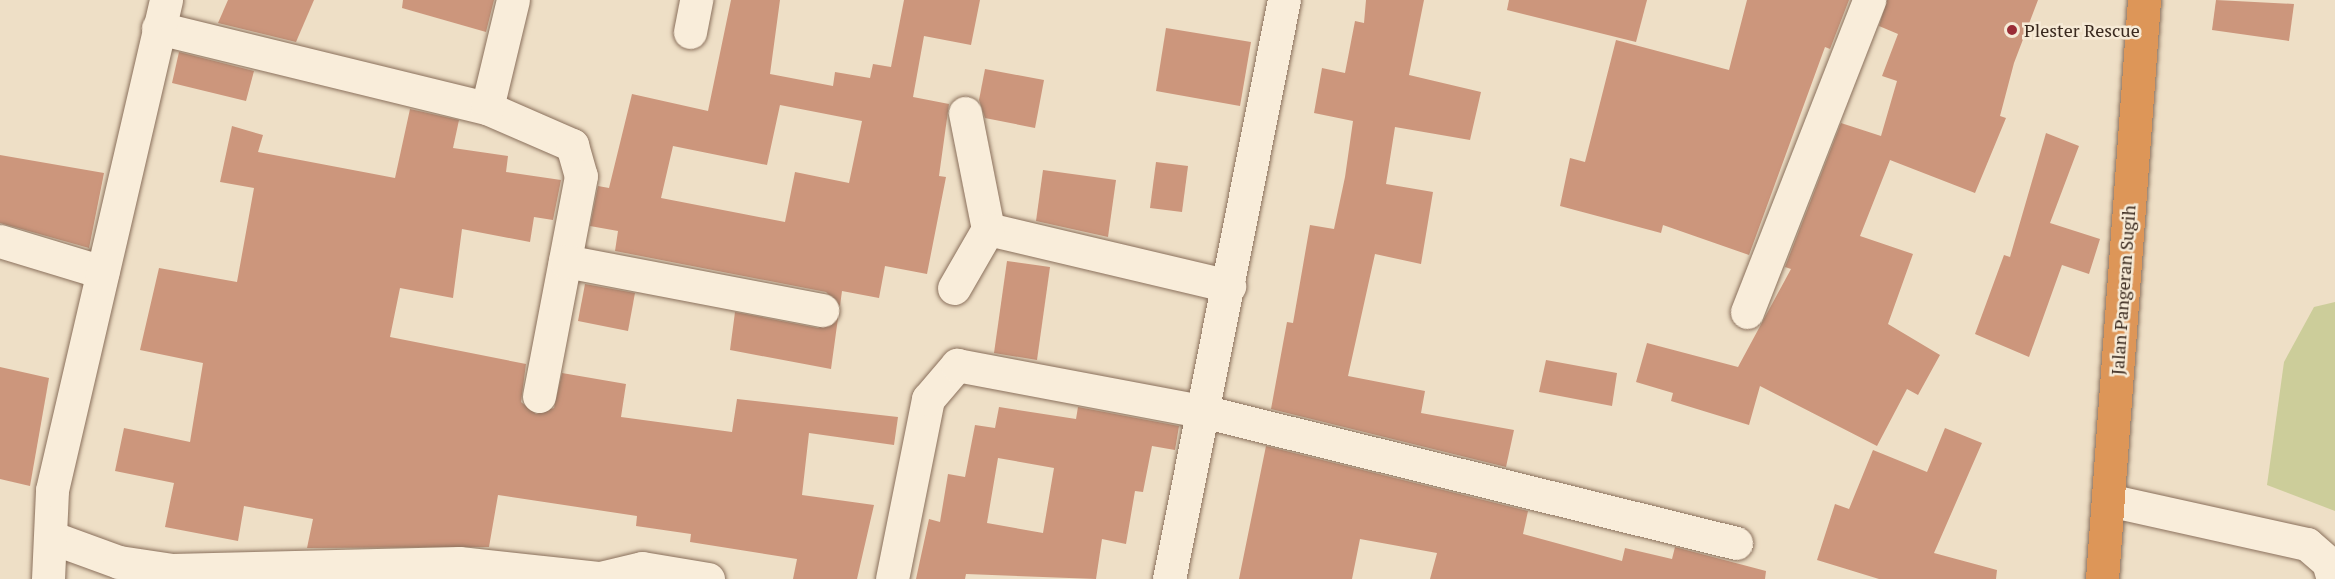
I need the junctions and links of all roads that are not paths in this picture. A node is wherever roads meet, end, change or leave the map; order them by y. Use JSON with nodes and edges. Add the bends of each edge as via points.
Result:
{"nodes":[{"id":1,"x":513,"y":0,"type":"edge"},
{"id":2,"x":696,"y":0,"type":"edge"},
{"id":3,"x":1284,"y":0,"type":"edge"},
{"id":4,"x":1869,"y":0,"type":"edge"},
{"id":5,"x":2144,"y":0,"type":"edge"},
{"id":6,"x":162,"y":14,"type":"edge"},
{"id":7,"x":690,"y":32,"type":"dead end"},
{"id":8,"x":487,"y":108,"type":"junction"},
{"id":9,"x":965,"y":113,"type":"dead end"},
{"id":10,"x":988,"y":229,"type":"junction"},
{"id":11,"x":0,"y":241,"type":"edge"},
{"id":12,"x":565,"y":261,"type":"junction"},
{"id":13,"x":102,"y":272,"type":"junction"},
{"id":14,"x":1229,"y":286,"type":"junction"},
{"id":15,"x":954,"y":288,"type":"dead end"},
{"id":16,"x":822,"y":310,"type":"dead end"},
{"id":17,"x":1747,"y":312,"type":"dead end"},
{"id":18,"x":539,"y":396,"type":"dead end"},
{"id":19,"x":1206,"y":412,"type":"junction"},
{"id":20,"x":2108,"y":500,"type":"junction"},
{"id":21,"x":53,"y":538,"type":"junction"},
{"id":22,"x":1736,"y":543,"type":"dead end"},
{"id":23,"x":485,"y":572,"type":"edge"},
{"id":24,"x":48,"y":579,"type":"edge"},
{"id":25,"x":708,"y":579,"type":"edge"},
{"id":26,"x":892,"y":579,"type":"edge"},
{"id":27,"x":1169,"y":579,"type":"edge"},
{"id":28,"x":2102,"y":579,"type":"edge"},
{"id":29,"x":2332,"y":579,"type":"edge"}],
"edges":[{"from":1,"to":8,"type":"street"},
{"from":2,"to":7,"type":"street"},
{"from":3,"to":14,"type":"street"},
{"from":4,"to":17,"type":"street"},
{"from":5,"to":20,"type":"highway","name":"Jalan Pangeran Sugih"},
{"from":6,"to":8,"type":"street"},
{"from":6,"to":13,"type":"street"},
{"from":8,"to":12,"type":"street","via":[[553,133],[578,154],[581,176]]},
{"from":9,"to":10,"type":"street"},
{"from":10,"to":14,"type":"street"},
{"from":10,"to":15,"type":"street"},
{"from":11,"to":13,"type":"street"},
{"from":12,"to":16,"type":"street"},
{"from":12,"to":18,"type":"street"},
{"from":13,"to":21,"type":"street","via":[[52,490]]},
{"from":14,"to":19,"type":"street"},
{"from":19,"to":22,"type":"street"},
{"from":19,"to":26,"type":"street","via":[[957,365],[928,399]]},
{"from":19,"to":27,"type":"street"},
{"from":20,"to":28,"type":"highway","name":"Jalan Pangeran Sugih"},
{"from":20,"to":29,"type":"street","via":[[2307,544],[2328,562]]},
{"from":21,"to":23,"type":"street","via":[[119,562],[172,570]]},
{"from":21,"to":24,"type":"street"},
{"from":23,"to":25,"type":"street","via":[[600,578],[642,568]]}]}
